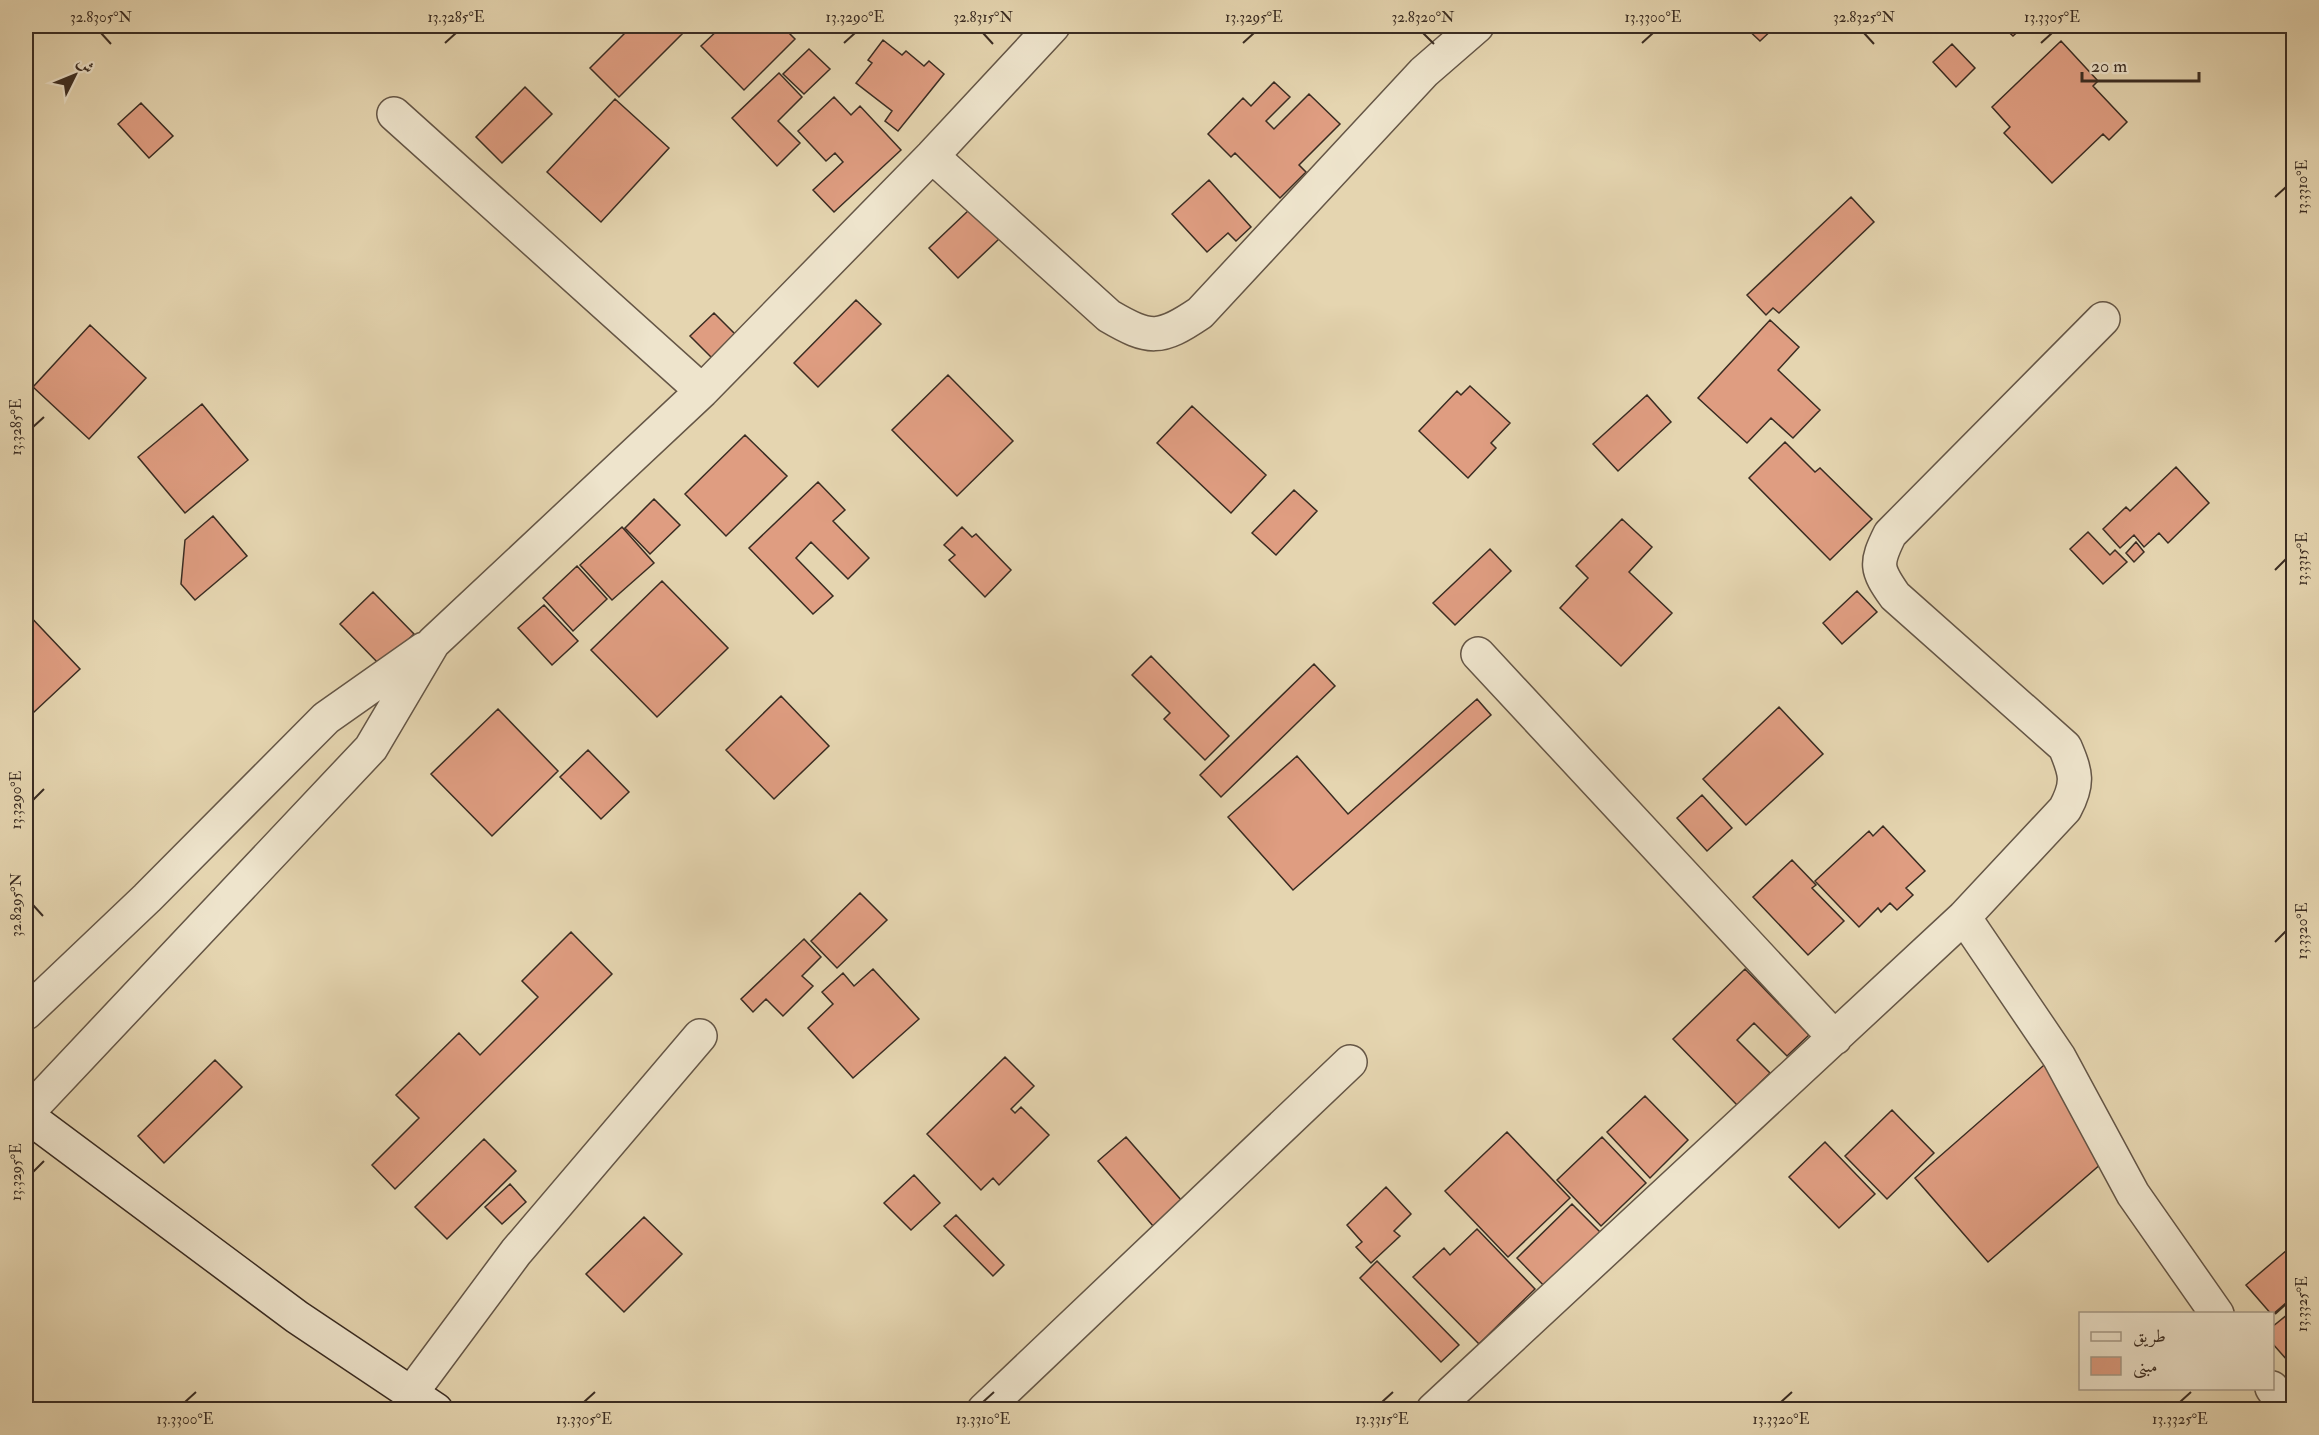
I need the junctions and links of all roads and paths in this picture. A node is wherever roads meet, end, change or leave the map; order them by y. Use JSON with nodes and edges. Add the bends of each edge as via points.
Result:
{"nodes":[{"id":1,"x":1053,"y":26,"type":"edge"},
{"id":2,"x":1477,"y":26,"type":"edge"},
{"id":3,"x":394,"y":114,"type":"dead end"},
{"id":4,"x":932,"y":156,"type":"junction"},
{"id":5,"x":2103,"y":319,"type":"dead end"},
{"id":6,"x":702,"y":391,"type":"junction"},
{"id":7,"x":433,"y":643,"type":"junction"},
{"id":8,"x":1478,"y":654,"type":"dead end"},
{"id":9,"x":1964,"y":917,"type":"junction"},
{"id":10,"x":26,"y":1013,"type":"edge"},
{"id":11,"x":700,"y":1036,"type":"dead end"},
{"id":12,"x":1835,"y":1038,"type":"junction"},
{"id":13,"x":1350,"y":1062,"type":"dead end"},
{"id":14,"x":26,"y":1114,"type":"edge"},
{"id":15,"x":2216,"y":1312,"type":"edge"},
{"id":16,"x":2273,"y":1390,"type":"edge"},
{"id":17,"x":424,"y":1401,"type":"edge"},
{"id":18,"x":984,"y":1410,"type":"edge"},
{"id":19,"x":1433,"y":1410,"type":"edge"},
{"id":20,"x":2287,"y":1410,"type":"edge"}],
"edges":[{"from":1,"to":4,"type":"street"},
{"from":2,"to":4,"type":"street","via":[[1424,72],[1200,313],[1177,329],[1155,335],[1136,332],[1109,316]]},
{"from":3,"to":6,"type":"street"},
{"from":4,"to":6,"type":"street"},
{"from":5,"to":9,"type":"street","via":[[1890,534],[1880,554],[1880,575],[1895,596],[2065,747],[2076,771],[2074,792],[2065,809]]},
{"from":6,"to":7,"type":"street"},
{"from":7,"to":10,"type":"street","via":[[326,718]]},
{"from":7,"to":14,"type":"street","via":[[371,748]]},
{"from":8,"to":12,"type":"street"},
{"from":9,"to":12,"type":"street"},
{"from":9,"to":15,"type":"street","via":[[2059,1057],[2133,1194]]},
{"from":11,"to":17,"type":"street","via":[[516,1252]]},
{"from":12,"to":19,"type":"street"},
{"from":13,"to":18,"type":"street"},
{"from":14,"to":17,"type":"street","via":[[297,1317]]},
{"from":16,"to":20,"type":"street"}]}
